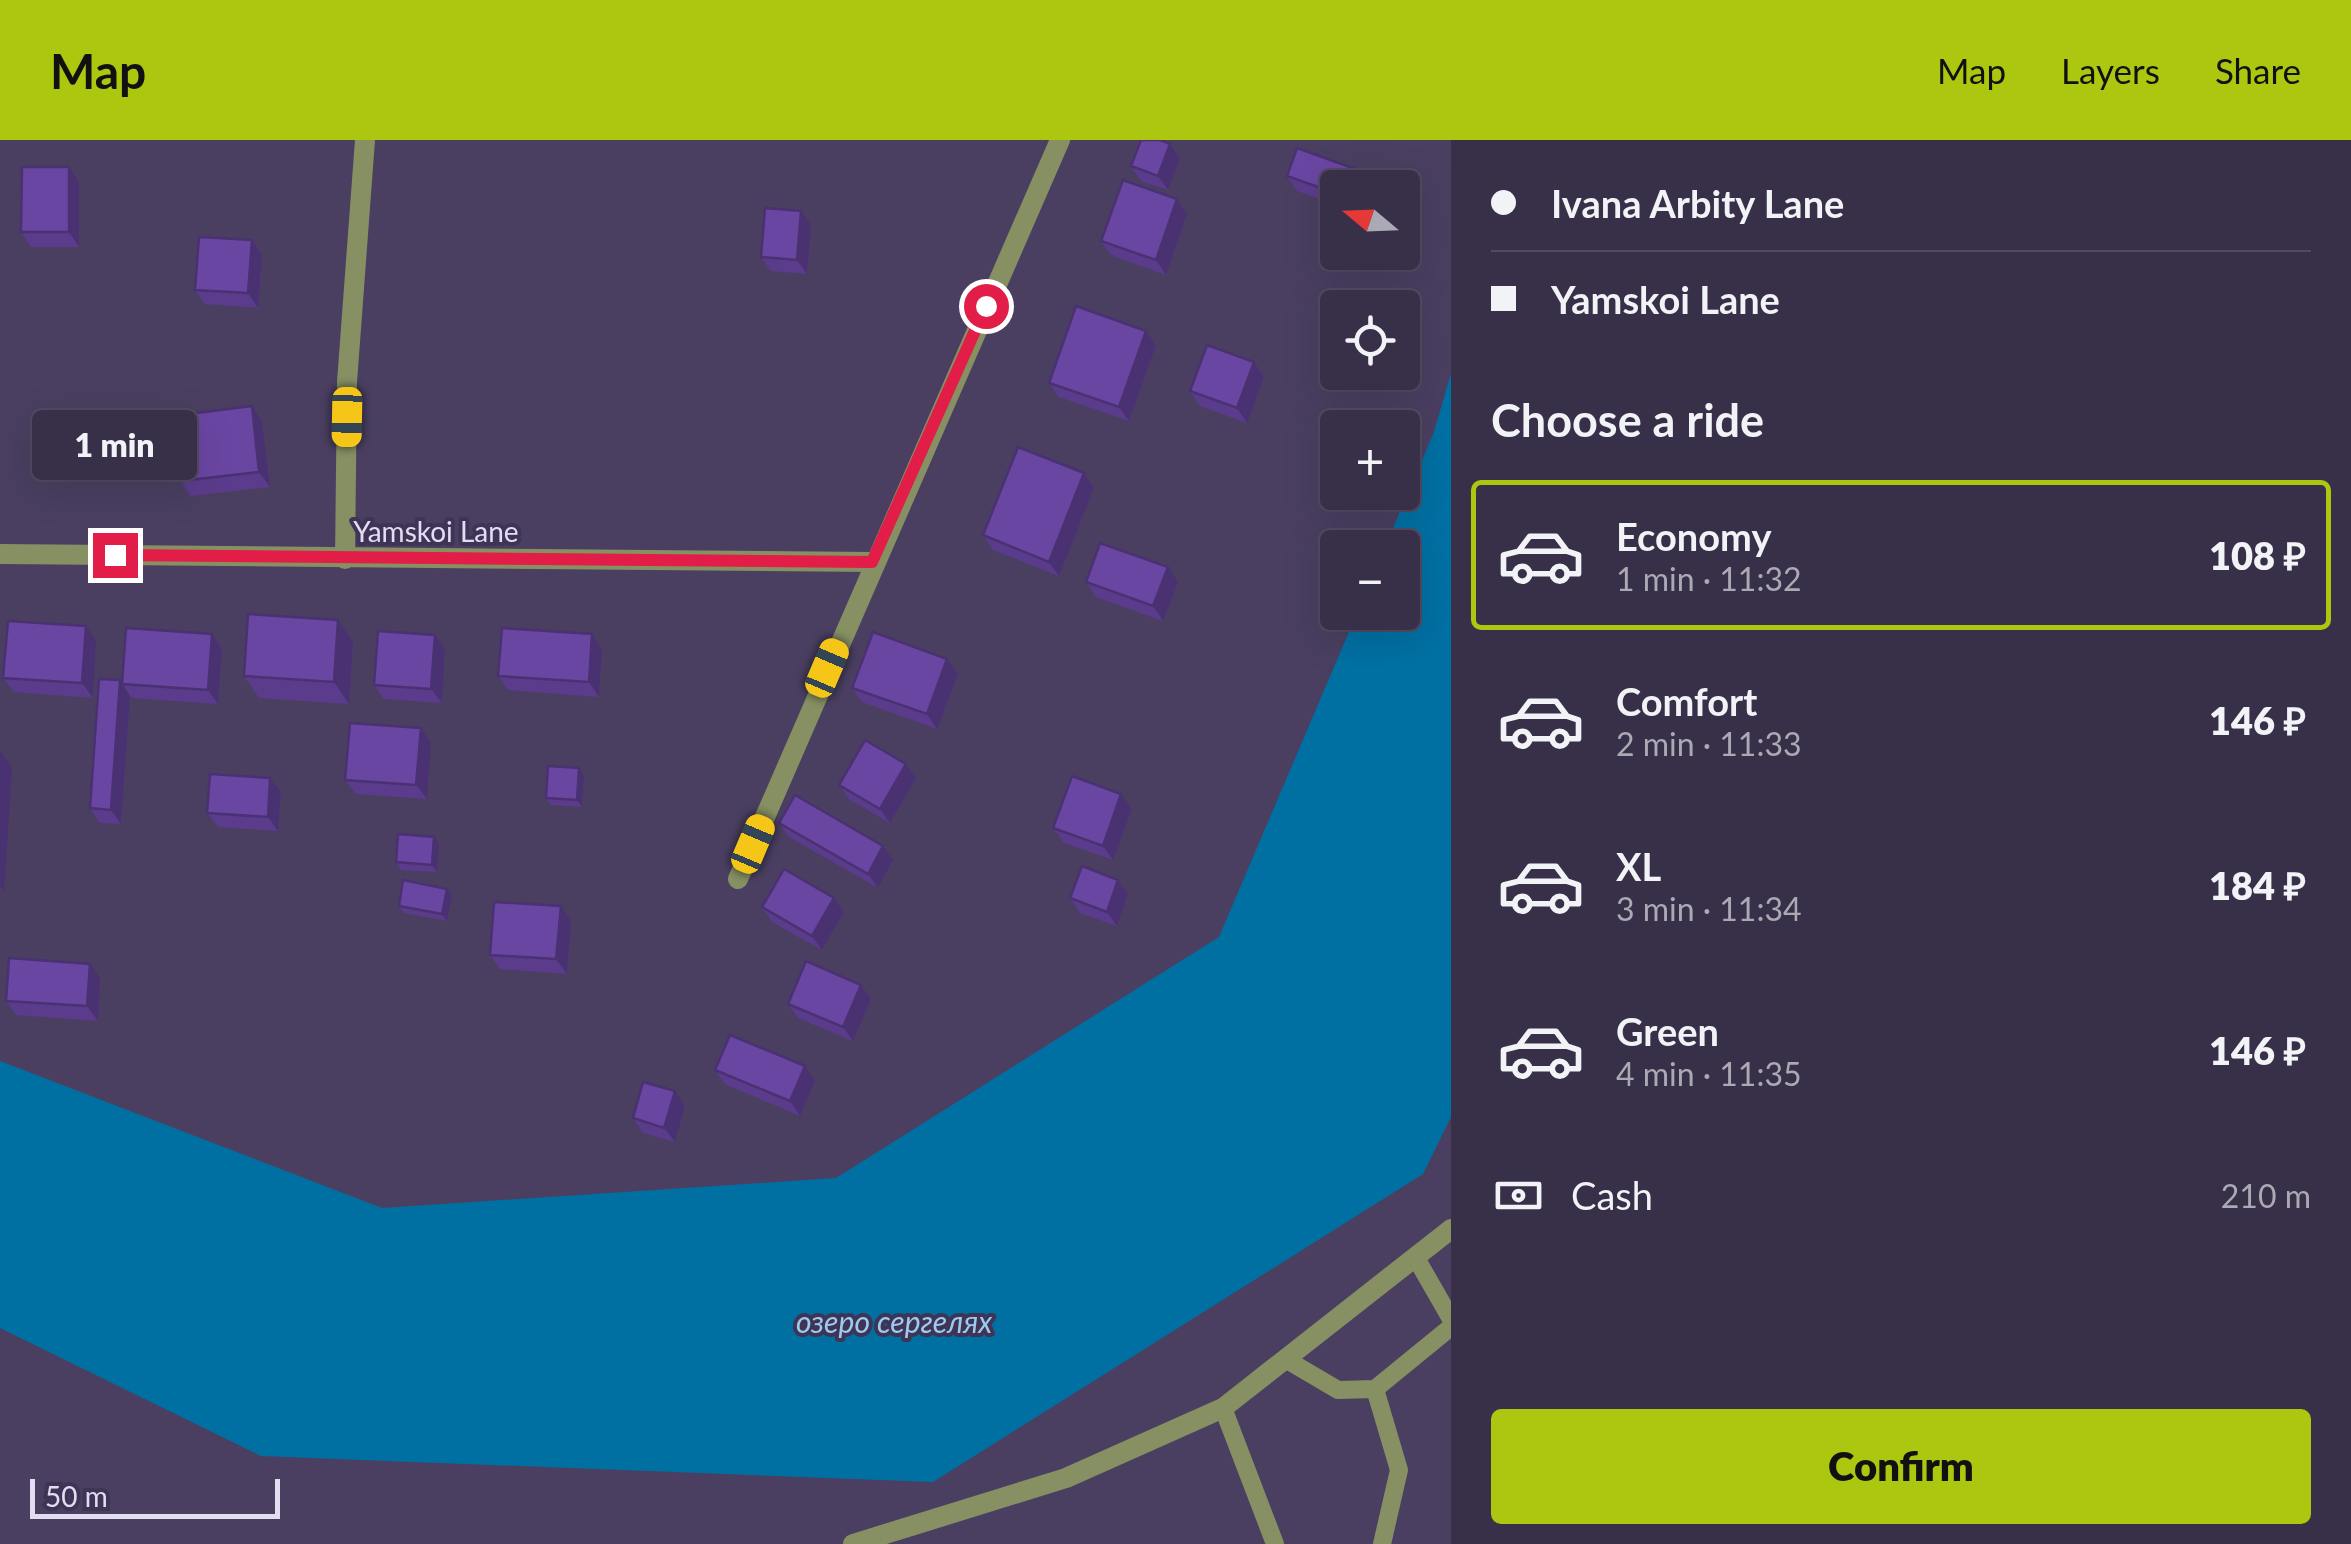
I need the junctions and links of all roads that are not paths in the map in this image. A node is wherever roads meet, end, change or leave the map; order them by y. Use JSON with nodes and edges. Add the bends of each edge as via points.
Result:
{"nodes":[{"id":1,"x":365,"y":140,"type":"edge"},
{"id":2,"x":1060,"y":140,"type":"edge"},
{"id":3,"x":0,"y":554,"type":"edge"},
{"id":4,"x":345,"y":559,"type":"junction"},
{"id":5,"x":872,"y":562,"type":"junction"},
{"id":6,"x":738,"y":879,"type":"dead end"},
{"id":7,"x":1451,"y":1229,"type":"edge"},
{"id":8,"x":1416,"y":1258,"type":"junction"},
{"id":9,"x":1451,"y":1323,"type":"edge"},
{"id":10,"x":1287,"y":1360,"type":"junction"},
{"id":11,"x":1375,"y":1390,"type":"junction"},
{"id":12,"x":1223,"y":1408,"type":"junction"},
{"id":13,"x":853,"y":1544,"type":"edge"},
{"id":14,"x":1275,"y":1544,"type":"edge"},
{"id":15,"x":1382,"y":1544,"type":"edge"}],
"edges":[{"from":1,"to":4,"type":"street","via":[[348,382]]},
{"from":2,"to":5,"type":"street"},
{"from":3,"to":4,"type":"street","name":"Yamskoi Lane"},
{"from":4,"to":5,"type":"street","name":"Yamskoi Lane"},
{"from":5,"to":6,"type":"street"},
{"from":7,"to":8,"type":"street"},
{"from":8,"to":9,"type":"lane"},
{"from":8,"to":10,"type":"street"},
{"from":9,"to":11,"type":"lane"},
{"from":10,"to":11,"type":"lane","via":[[1338,1390]]},
{"from":10,"to":12,"type":"street"},
{"from":11,"to":15,"type":"lane","via":[[1399,1470]]},
{"from":12,"to":13,"type":"street","via":[[1066,1478]]},
{"from":12,"to":14,"type":"lane"}]}
